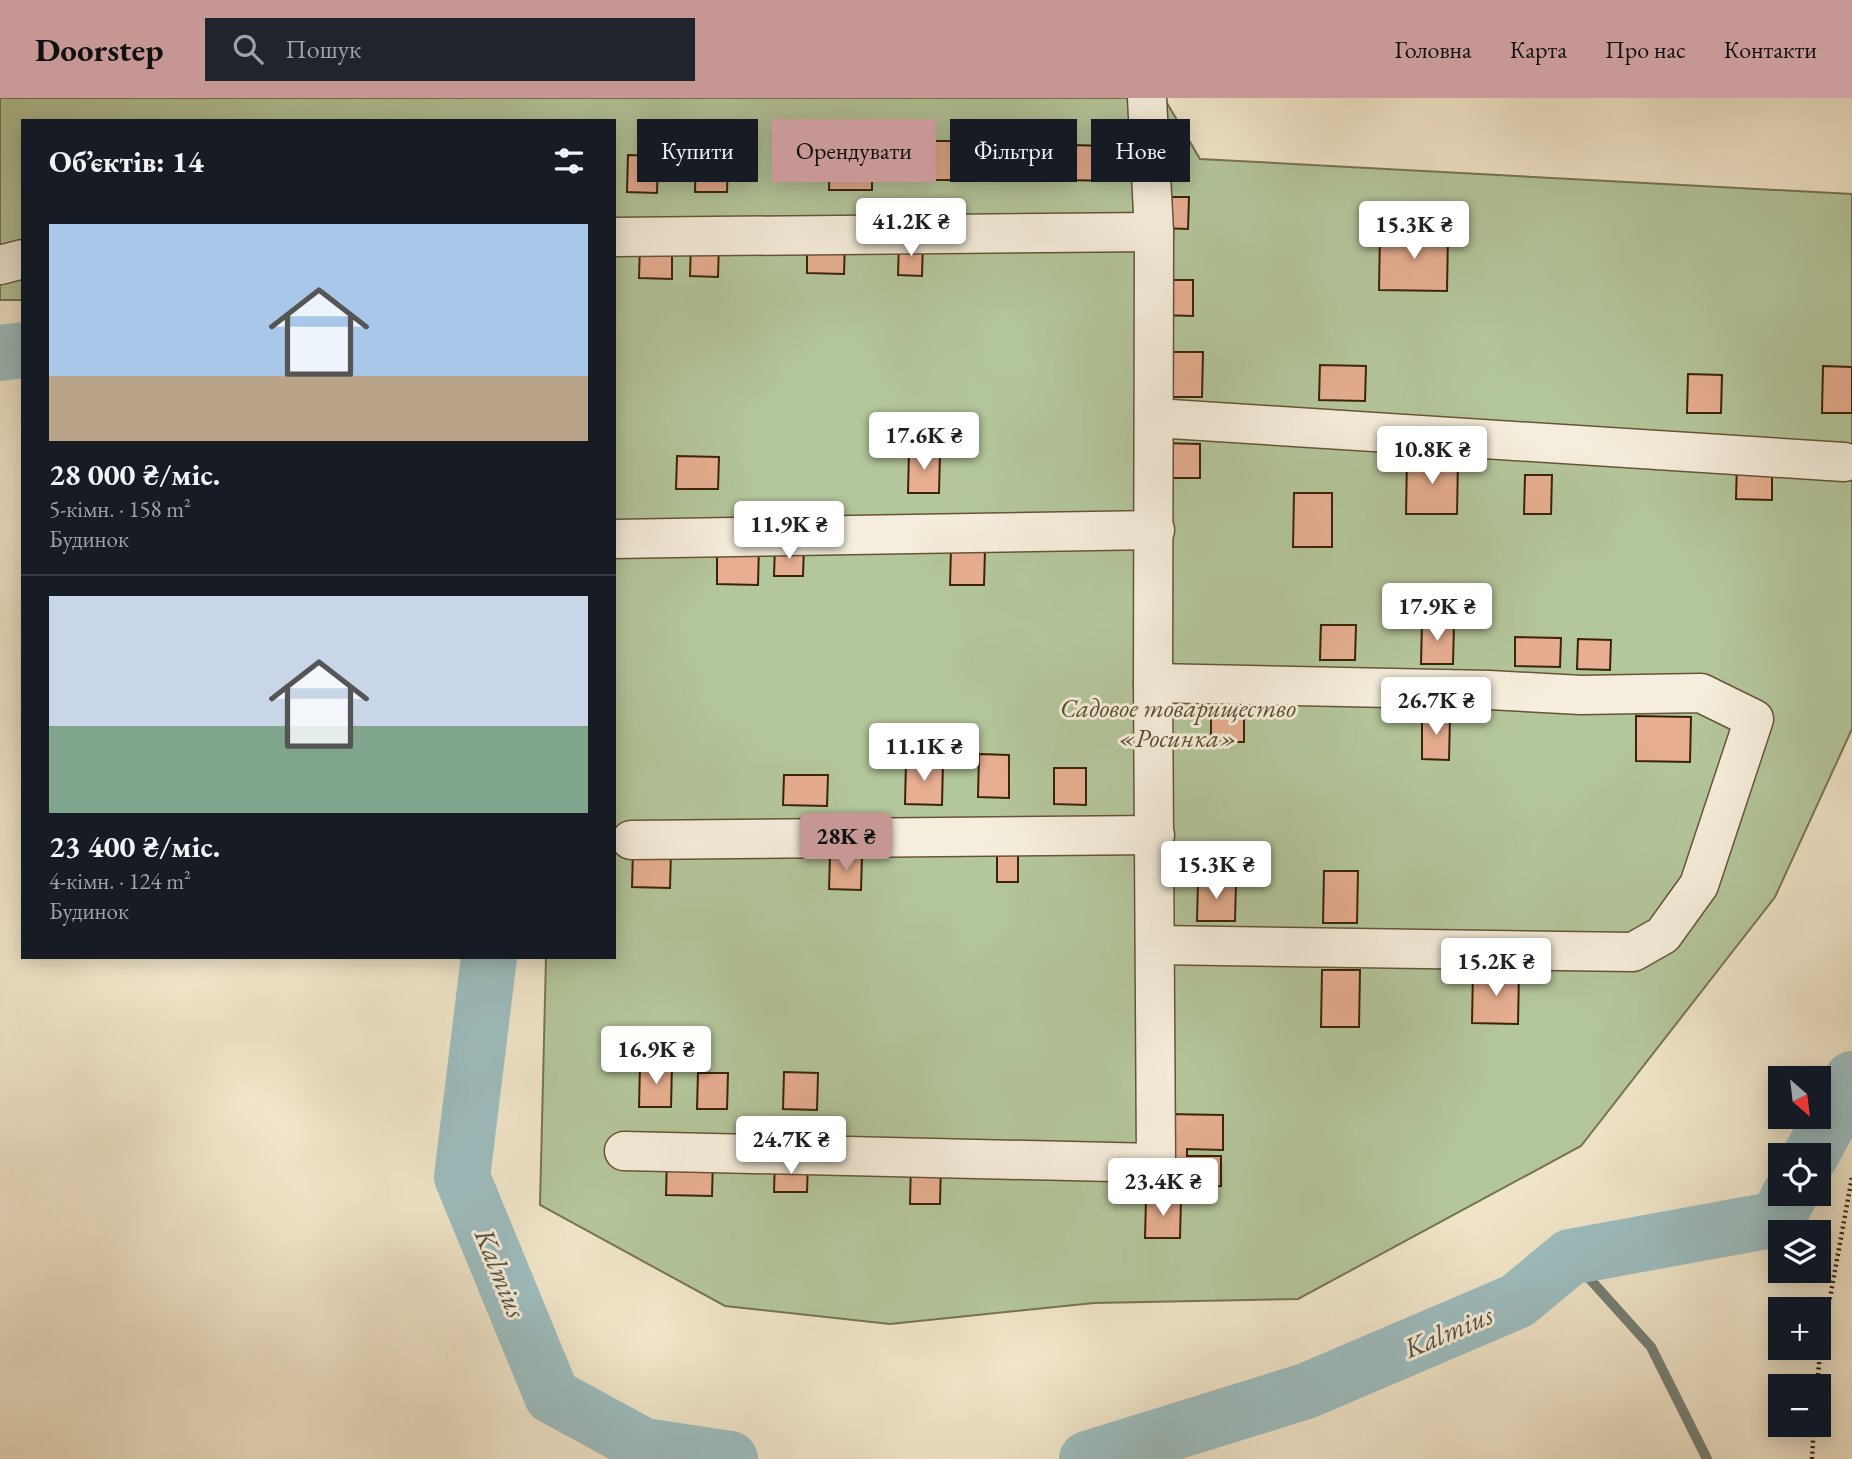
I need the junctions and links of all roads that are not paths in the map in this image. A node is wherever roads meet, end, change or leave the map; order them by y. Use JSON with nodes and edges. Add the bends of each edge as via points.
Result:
{"nodes":[{"id":1,"x":1147,"y":98,"type":"edge"},
{"id":2,"x":1154,"y":232,"type":"junction"},
{"id":3,"x":616,"y":237,"type":"edge"},
{"id":4,"x":21,"y":260,"type":"edge"},
{"id":5,"x":0,"y":265,"type":"edge"},
{"id":6,"x":1155,"y":418,"type":"junction"},
{"id":7,"x":1844,"y":461,"type":"dead end"},
{"id":8,"x":1155,"y":530,"type":"junction"},
{"id":9,"x":616,"y":539,"type":"edge"},
{"id":10,"x":1153,"y":683,"type":"junction"},
{"id":11,"x":1155,"y":835,"type":"junction"},
{"id":12,"x":631,"y":841,"type":"dead end"},
{"id":13,"x":1155,"y":945,"type":"junction"},
{"id":14,"x":624,"y":1151,"type":"dead end"}],
"edges":[{"from":1,"to":2,"type":"lane"},
{"from":2,"to":3,"type":"lane"},
{"from":2,"to":6,"type":"lane"},
{"from":4,"to":5,"type":"lane"},
{"from":6,"to":7,"type":"lane"},
{"from":6,"to":8,"type":"lane"},
{"from":8,"to":9,"type":"lane"},
{"from":8,"to":10,"type":"lane"},
{"from":10,"to":11,"type":"lane"},
{"from":10,"to":13,"type":"lane","via":[[1581,695],[1701,693],[1754,719],[1699,885],[1663,935],[1633,952]]},
{"from":11,"to":12,"type":"lane"},
{"from":11,"to":13,"type":"lane"},
{"from":13,"to":14,"type":"lane","via":[[1156,1163]]}]}
